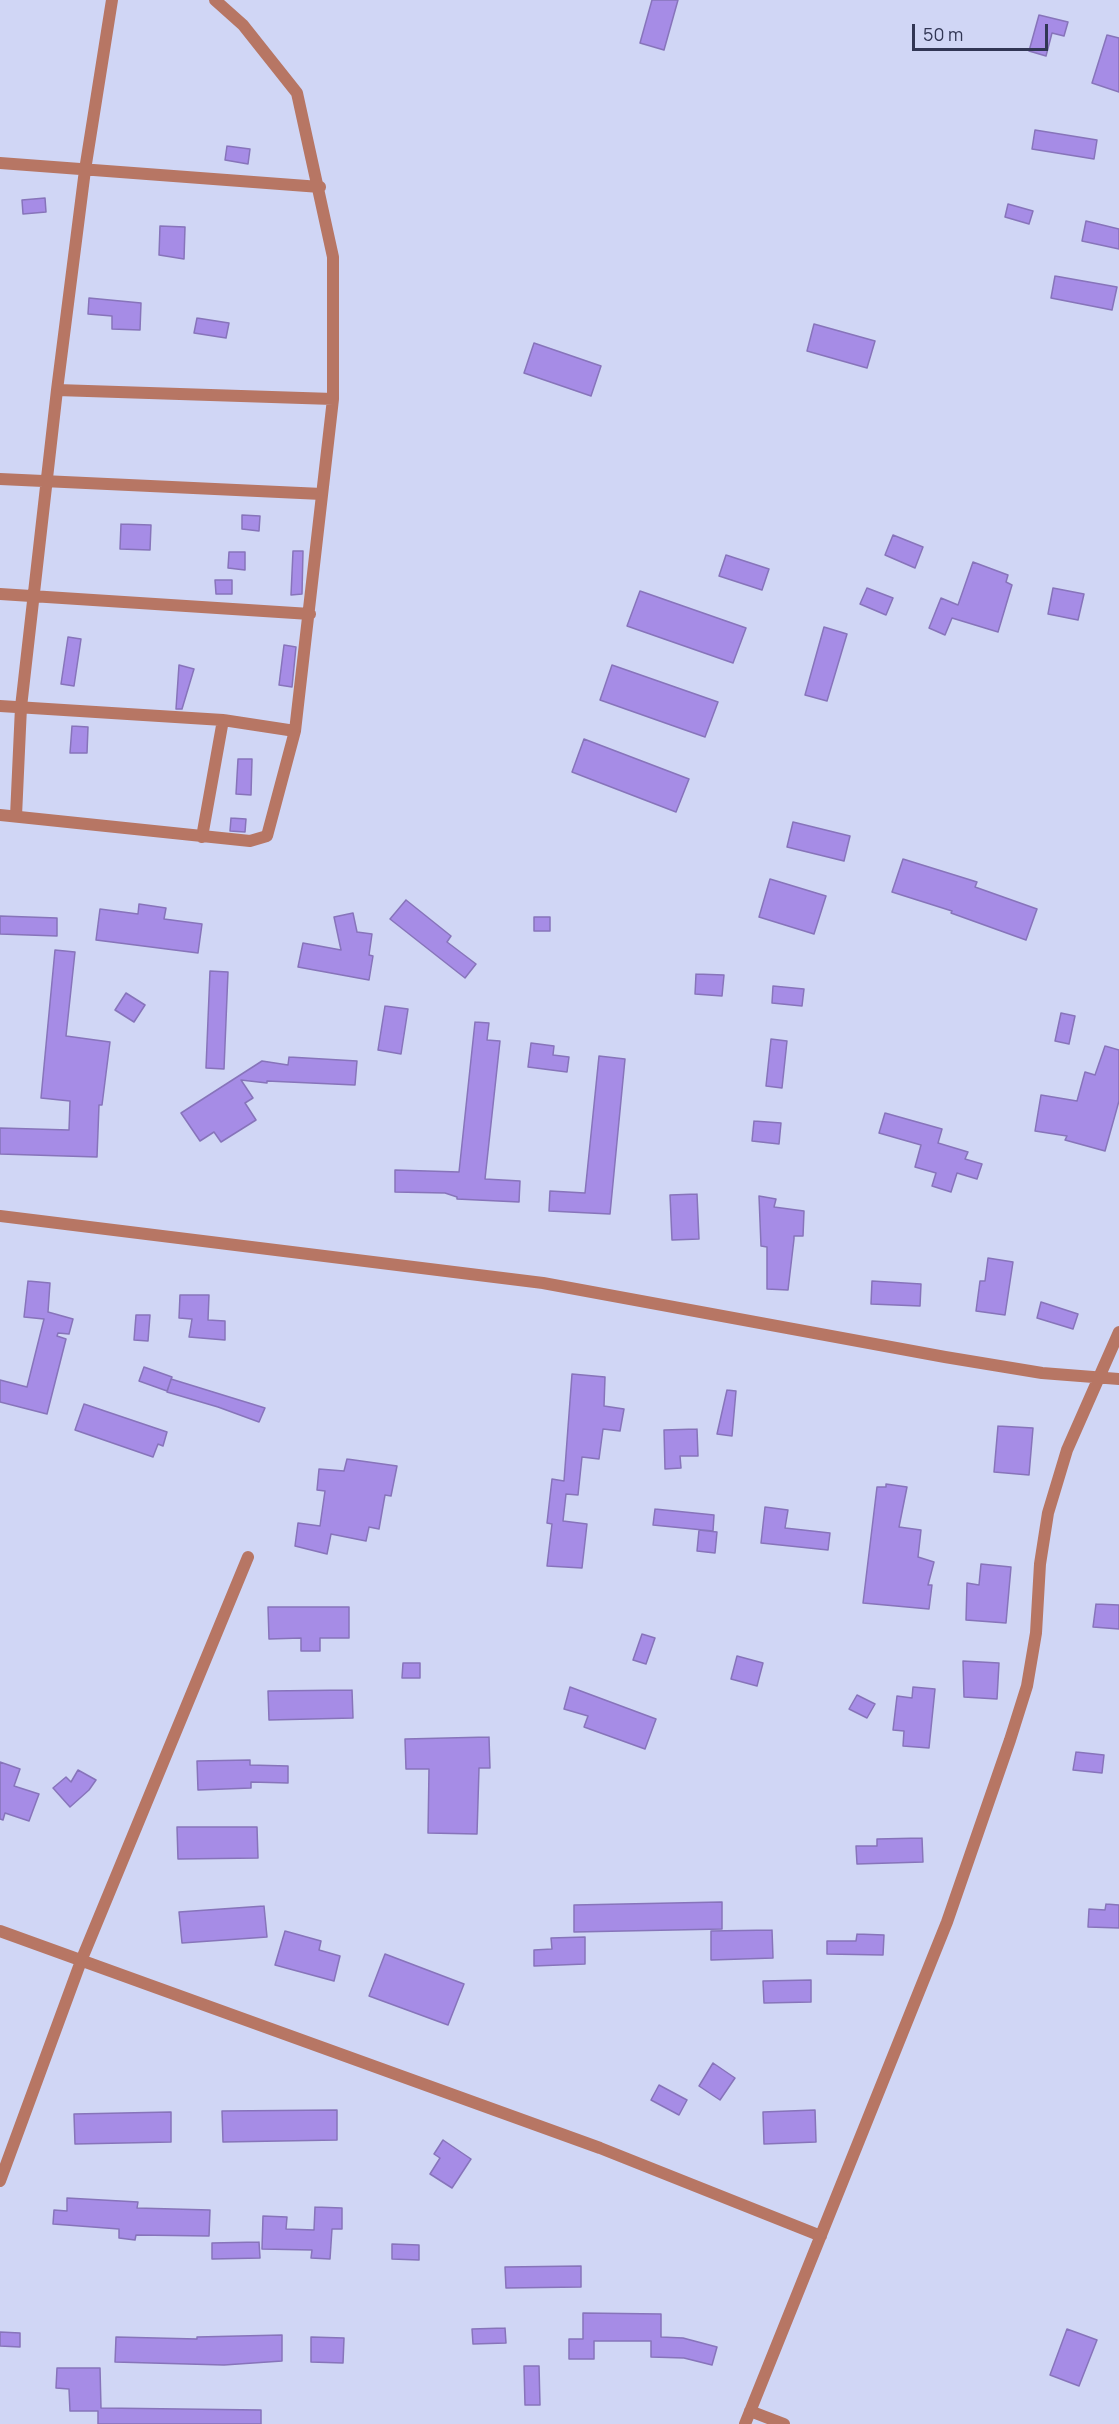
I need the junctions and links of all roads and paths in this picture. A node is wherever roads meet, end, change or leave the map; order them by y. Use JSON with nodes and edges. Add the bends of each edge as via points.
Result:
{"nodes":[{"id":1,"x":112,"y":0,"type":"edge"},
{"id":2,"x":214,"y":0,"type":"edge"},
{"id":3,"x":0,"y":163,"type":"edge"},
{"id":4,"x":85,"y":170,"type":"junction"},
{"id":5,"x":320,"y":187,"type":"junction"},
{"id":6,"x":57,"y":390,"type":"junction"},
{"id":7,"x":333,"y":399,"type":"junction"},
{"id":8,"x":0,"y":479,"type":"edge"},
{"id":9,"x":47,"y":481,"type":"junction"},
{"id":10,"x":322,"y":494,"type":"junction"},
{"id":11,"x":0,"y":594,"type":"edge"},
{"id":12,"x":34,"y":596,"type":"junction"},
{"id":13,"x":310,"y":614,"type":"junction"},
{"id":14,"x":0,"y":706,"type":"edge"},
{"id":15,"x":21,"y":707,"type":"junction"},
{"id":16,"x":223,"y":720,"type":"junction"},
{"id":17,"x":295,"y":731,"type":"junction"},
{"id":18,"x":0,"y":815,"type":"edge"},
{"id":19,"x":16,"y":816,"type":"junction"},
{"id":20,"x":202,"y":837,"type":"junction"},
{"id":21,"x":0,"y":1216,"type":"edge"},
{"id":22,"x":1119,"y":1332,"type":"edge"},
{"id":23,"x":1098,"y":1377,"type":"junction"},
{"id":24,"x":1119,"y":1379,"type":"edge"},
{"id":25,"x":248,"y":1557,"type":"dead end"},
{"id":26,"x":0,"y":1931,"type":"edge"},
{"id":27,"x":81,"y":1961,"type":"junction"},
{"id":28,"x":0,"y":2181,"type":"edge"},
{"id":29,"x":821,"y":2236,"type":"junction"},
{"id":30,"x":750,"y":2411,"type":"junction"},
{"id":31,"x":745,"y":2424,"type":"edge"},
{"id":32,"x":784,"y":2424,"type":"edge"}],
"edges":[{"from":1,"to":4,"type":"street"},
{"from":2,"to":5,"type":"street","via":[[243,26],[297,93]]},
{"from":3,"to":4,"type":"street"},
{"from":4,"to":5,"type":"street"},
{"from":4,"to":6,"type":"street"},
{"from":5,"to":7,"type":"street","via":[[333,257]]},
{"from":6,"to":7,"type":"street"},
{"from":6,"to":9,"type":"street"},
{"from":7,"to":10,"type":"street"},
{"from":8,"to":9,"type":"street"},
{"from":9,"to":10,"type":"street"},
{"from":9,"to":12,"type":"street"},
{"from":10,"to":13,"type":"street"},
{"from":11,"to":12,"type":"street"},
{"from":12,"to":13,"type":"street"},
{"from":12,"to":15,"type":"street"},
{"from":13,"to":17,"type":"street"},
{"from":14,"to":15,"type":"street"},
{"from":15,"to":16,"type":"street"},
{"from":15,"to":19,"type":"street"},
{"from":16,"to":17,"type":"street"},
{"from":16,"to":20,"type":"street"},
{"from":17,"to":20,"type":"street","via":[[267,836],[250,841]]},
{"from":18,"to":19,"type":"street"},
{"from":19,"to":20,"type":"street"},
{"from":21,"to":23,"type":"street","via":[[543,1284],[945,1357],[1042,1373]]},
{"from":22,"to":23,"type":"street"},
{"from":23,"to":24,"type":"street"},
{"from":23,"to":29,"type":"street","via":[[1067,1450],[1048,1513],[1036,1633],[1017,1718],[947,1922]]},
{"from":25,"to":27,"type":"street"},
{"from":26,"to":27,"type":"street"},
{"from":27,"to":28,"type":"street"},
{"from":27,"to":29,"type":"street","via":[[600,2148]]},
{"from":29,"to":30,"type":"street"},
{"from":30,"to":31,"type":"street"},
{"from":30,"to":32,"type":"street"}]}
